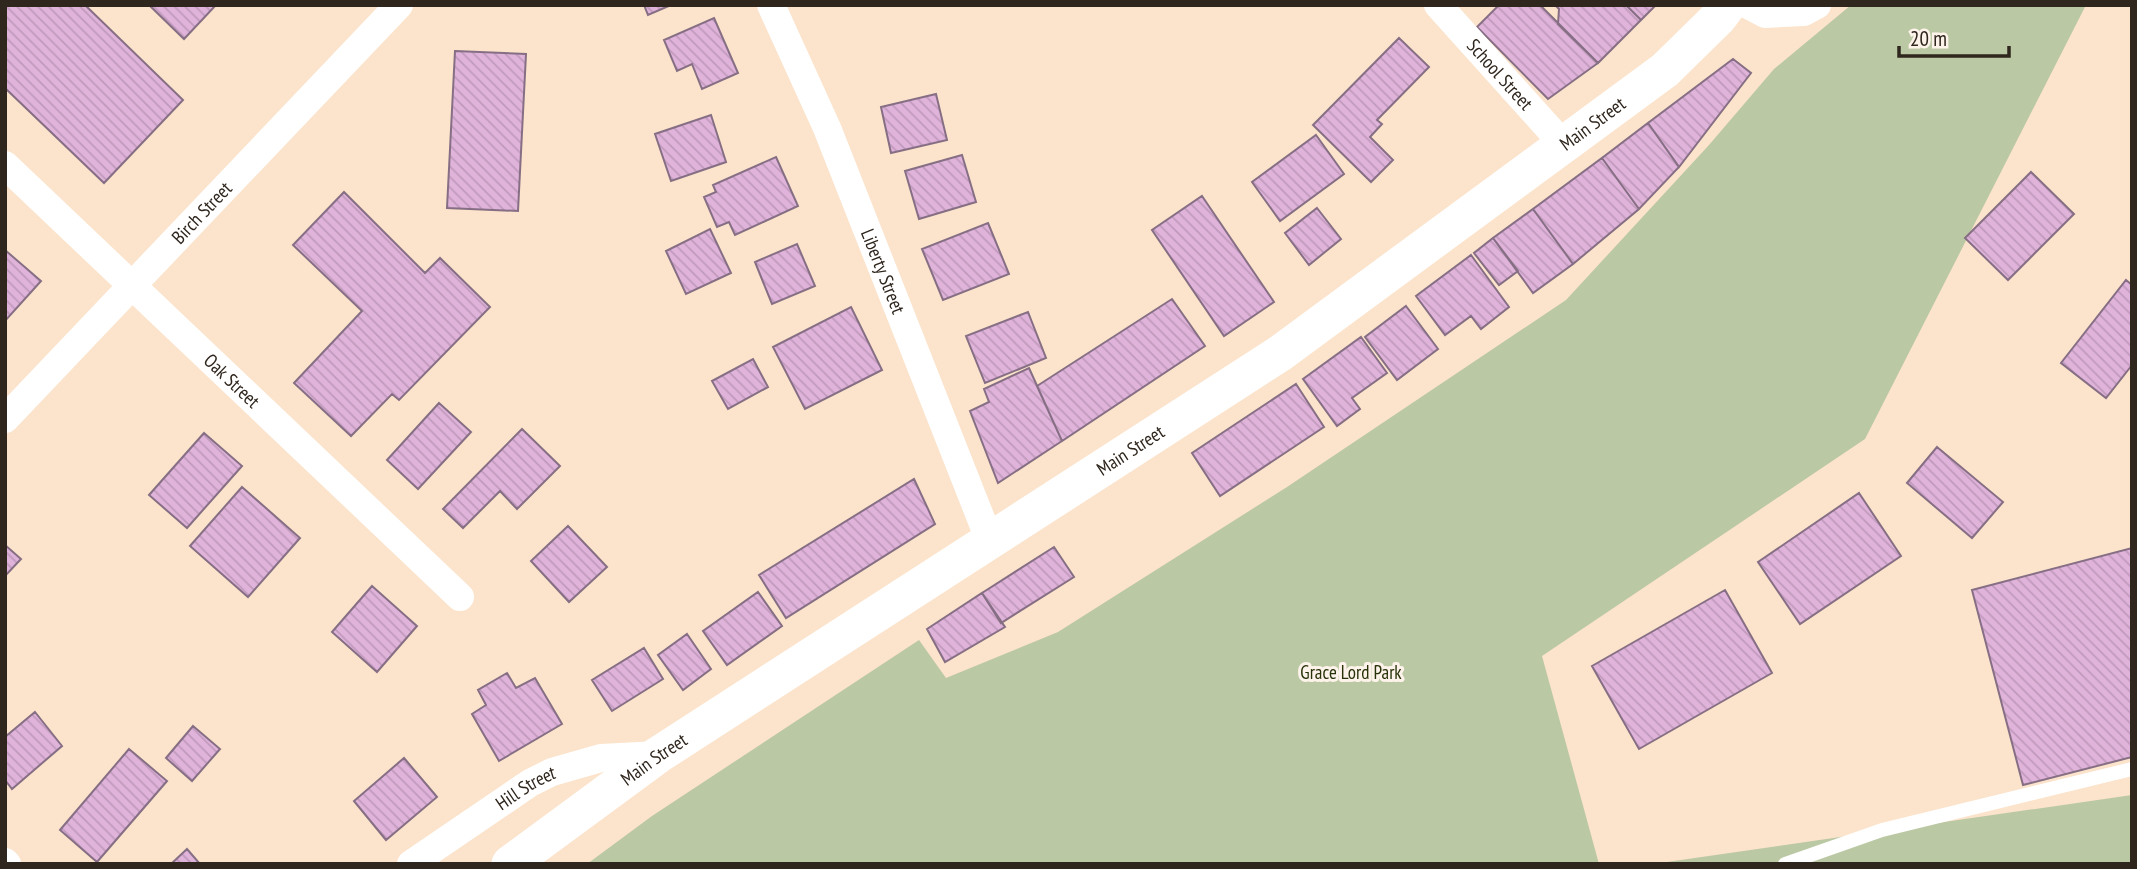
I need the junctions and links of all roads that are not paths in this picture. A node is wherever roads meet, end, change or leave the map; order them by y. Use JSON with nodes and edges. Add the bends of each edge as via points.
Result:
{"nodes":[{"id":1,"x":399,"y":5,"type":"edge"},
{"id":2,"x":771,"y":5,"type":"edge"},
{"id":3,"x":1438,"y":5,"type":"edge"},
{"id":4,"x":1728,"y":5,"type":"edge"},
{"id":5,"x":1748,"y":5,"type":"edge"},
{"id":6,"x":1817,"y":5,"type":"edge"},
{"id":7,"x":1563,"y":144,"type":"junction"},
{"id":8,"x":5,"y":165,"type":"edge"},
{"id":9,"x":132,"y":286,"type":"junction"},
{"id":10,"x":5,"y":419,"type":"edge"},
{"id":11,"x":989,"y":539,"type":"junction"},
{"id":12,"x":460,"y":597,"type":"dead end"},
{"id":13,"x":657,"y":755,"type":"junction"},
{"id":14,"x":2132,"y":769,"type":"edge"},
{"id":15,"x":411,"y":864,"type":"edge"},
{"id":16,"x":510,"y":864,"type":"edge"},
{"id":17,"x":1785,"y":864,"type":"edge"}],
"edges":[{"from":1,"to":9,"type":"street","name":"Birch Street"},
{"from":2,"to":11,"type":"street","name":"Liberty Street","via":[[827,128]]},
{"from":3,"to":7,"type":"street","name":"School Street"},
{"from":4,"to":7,"type":"street","name":"Main Street","via":[[1665,70]]},
{"from":5,"to":6,"type":"street","via":[[1765,13],[1804,12]]},
{"from":7,"to":11,"type":"street","name":"Main Street","via":[[1279,354]]},
{"from":8,"to":9,"type":"street","name":"Oak Street"},
{"from":9,"to":10,"type":"street","name":"Birch Street"},
{"from":9,"to":12,"type":"street","name":"Oak Street"},
{"from":11,"to":13,"type":"street","name":"Main Street"},
{"from":13,"to":15,"type":"street","name":"Hill Street","via":[[601,758],[552,772]]},
{"from":13,"to":16,"type":"street","name":"Main Street"},
{"from":14,"to":17,"type":"lane","via":[[1882,831]]}]}
